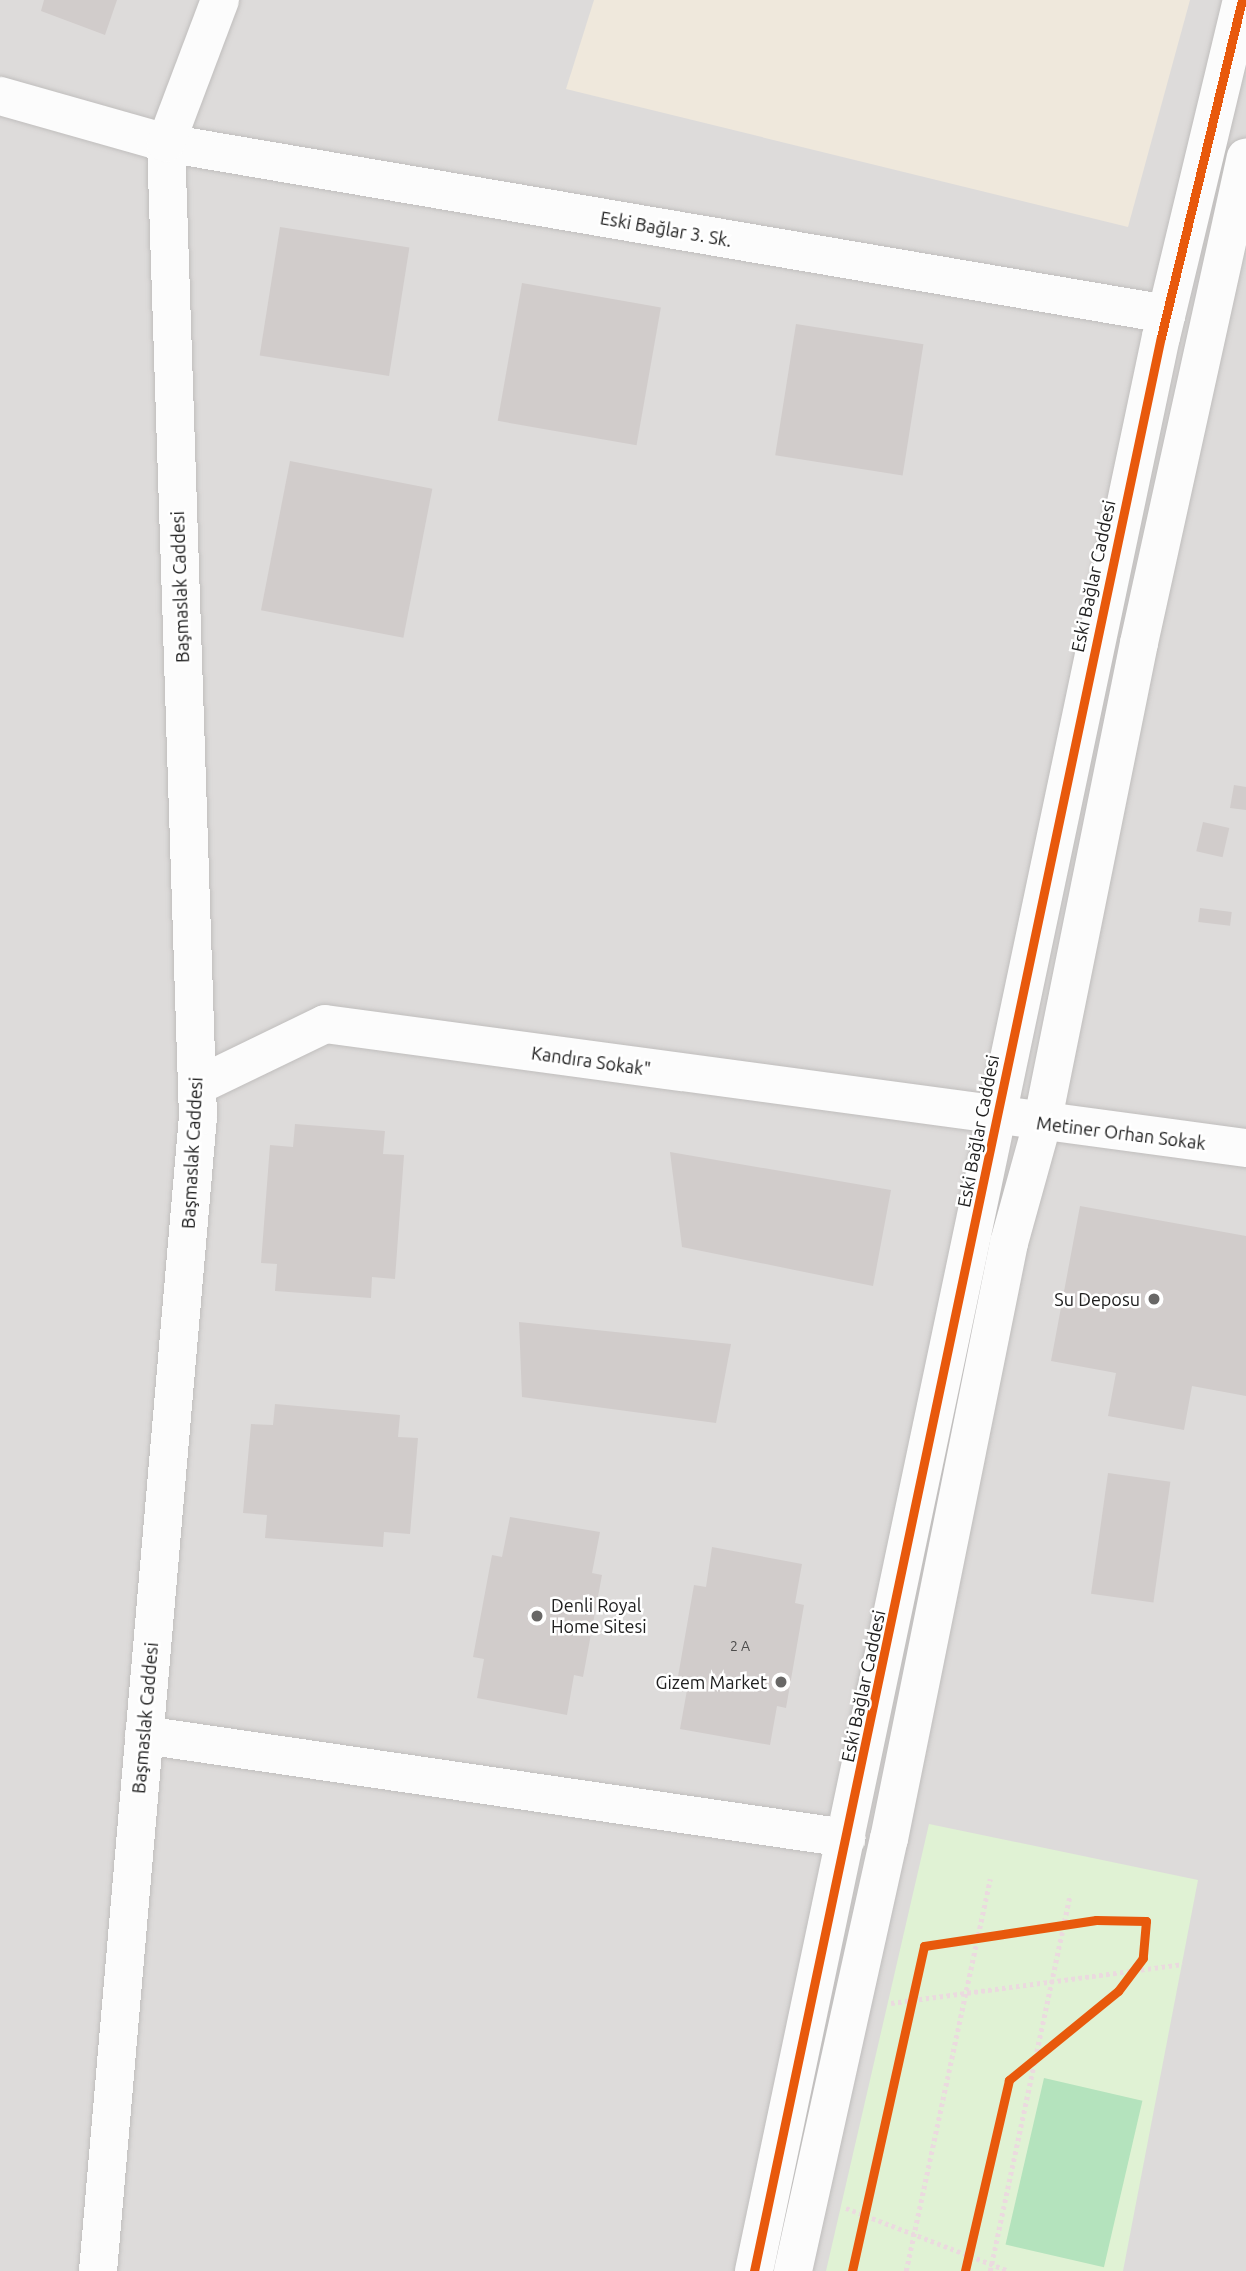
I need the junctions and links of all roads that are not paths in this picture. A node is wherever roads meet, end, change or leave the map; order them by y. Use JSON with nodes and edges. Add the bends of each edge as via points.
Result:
{"nodes":[{"id":1,"x":220,"y":0,"type":"edge"},
{"id":2,"x":1242,"y":0,"type":"edge"},
{"id":3,"x":0,"y":96,"type":"edge"},
{"id":4,"x":166,"y":143,"type":"junction"},
{"id":5,"x":1246,"y":158,"type":"edge"},
{"id":6,"x":1166,"y":314,"type":"junction"},
{"id":7,"x":197,"y":1086,"type":"junction"},
{"id":8,"x":997,"y":1118,"type":"junction"},
{"id":9,"x":1042,"y":1124,"type":"junction"},
{"id":10,"x":1246,"y":1148,"type":"edge"},
{"id":11,"x":144,"y":1735,"type":"junction"},
{"id":12,"x":846,"y":1838,"type":"junction"},
{"id":13,"x":98,"y":2271,"type":"edge"},
{"id":14,"x":754,"y":2271,"type":"edge"},
{"id":15,"x":793,"y":2271,"type":"edge"}],
"edges":[{"from":1,"to":4,"type":"street","name":"Başmaslak Caddesi"},
{"from":2,"to":6,"type":"street","name":"Eski Bağlar Caddesi"},
{"from":3,"to":4,"type":"street","name":"Eski Bağlar 3. Sk."},
{"from":4,"to":6,"type":"street","name":"Eski Bağlar 3. Sk."},
{"from":4,"to":7,"type":"street","name":"Başmaslak Caddesi"},
{"from":5,"to":9,"type":"street","via":[[1148,603]]},
{"from":6,"to":8,"type":"street","name":"Eski Bağlar Caddesi"},
{"from":7,"to":8,"type":"street","name":"Kandıra Sokak\"","via":[[325,1024]]},
{"from":7,"to":11,"type":"street","name":"Başmaslak Caddesi"},
{"from":8,"to":9,"type":"street","name":"Metiner Orhan Sokak"},
{"from":8,"to":12,"type":"street","name":"Eski Bağlar Caddesi"},
{"from":9,"to":10,"type":"street","name":"Metiner Orhan Sokak"},
{"from":9,"to":15,"type":"street","via":[[1009,1243],[889,1839]]},
{"from":11,"to":12,"type":"street"},
{"from":11,"to":13,"type":"street","name":"Başmaslak Caddesi"},
{"from":12,"to":14,"type":"street","name":"Eski Bağlar Caddesi"}]}
